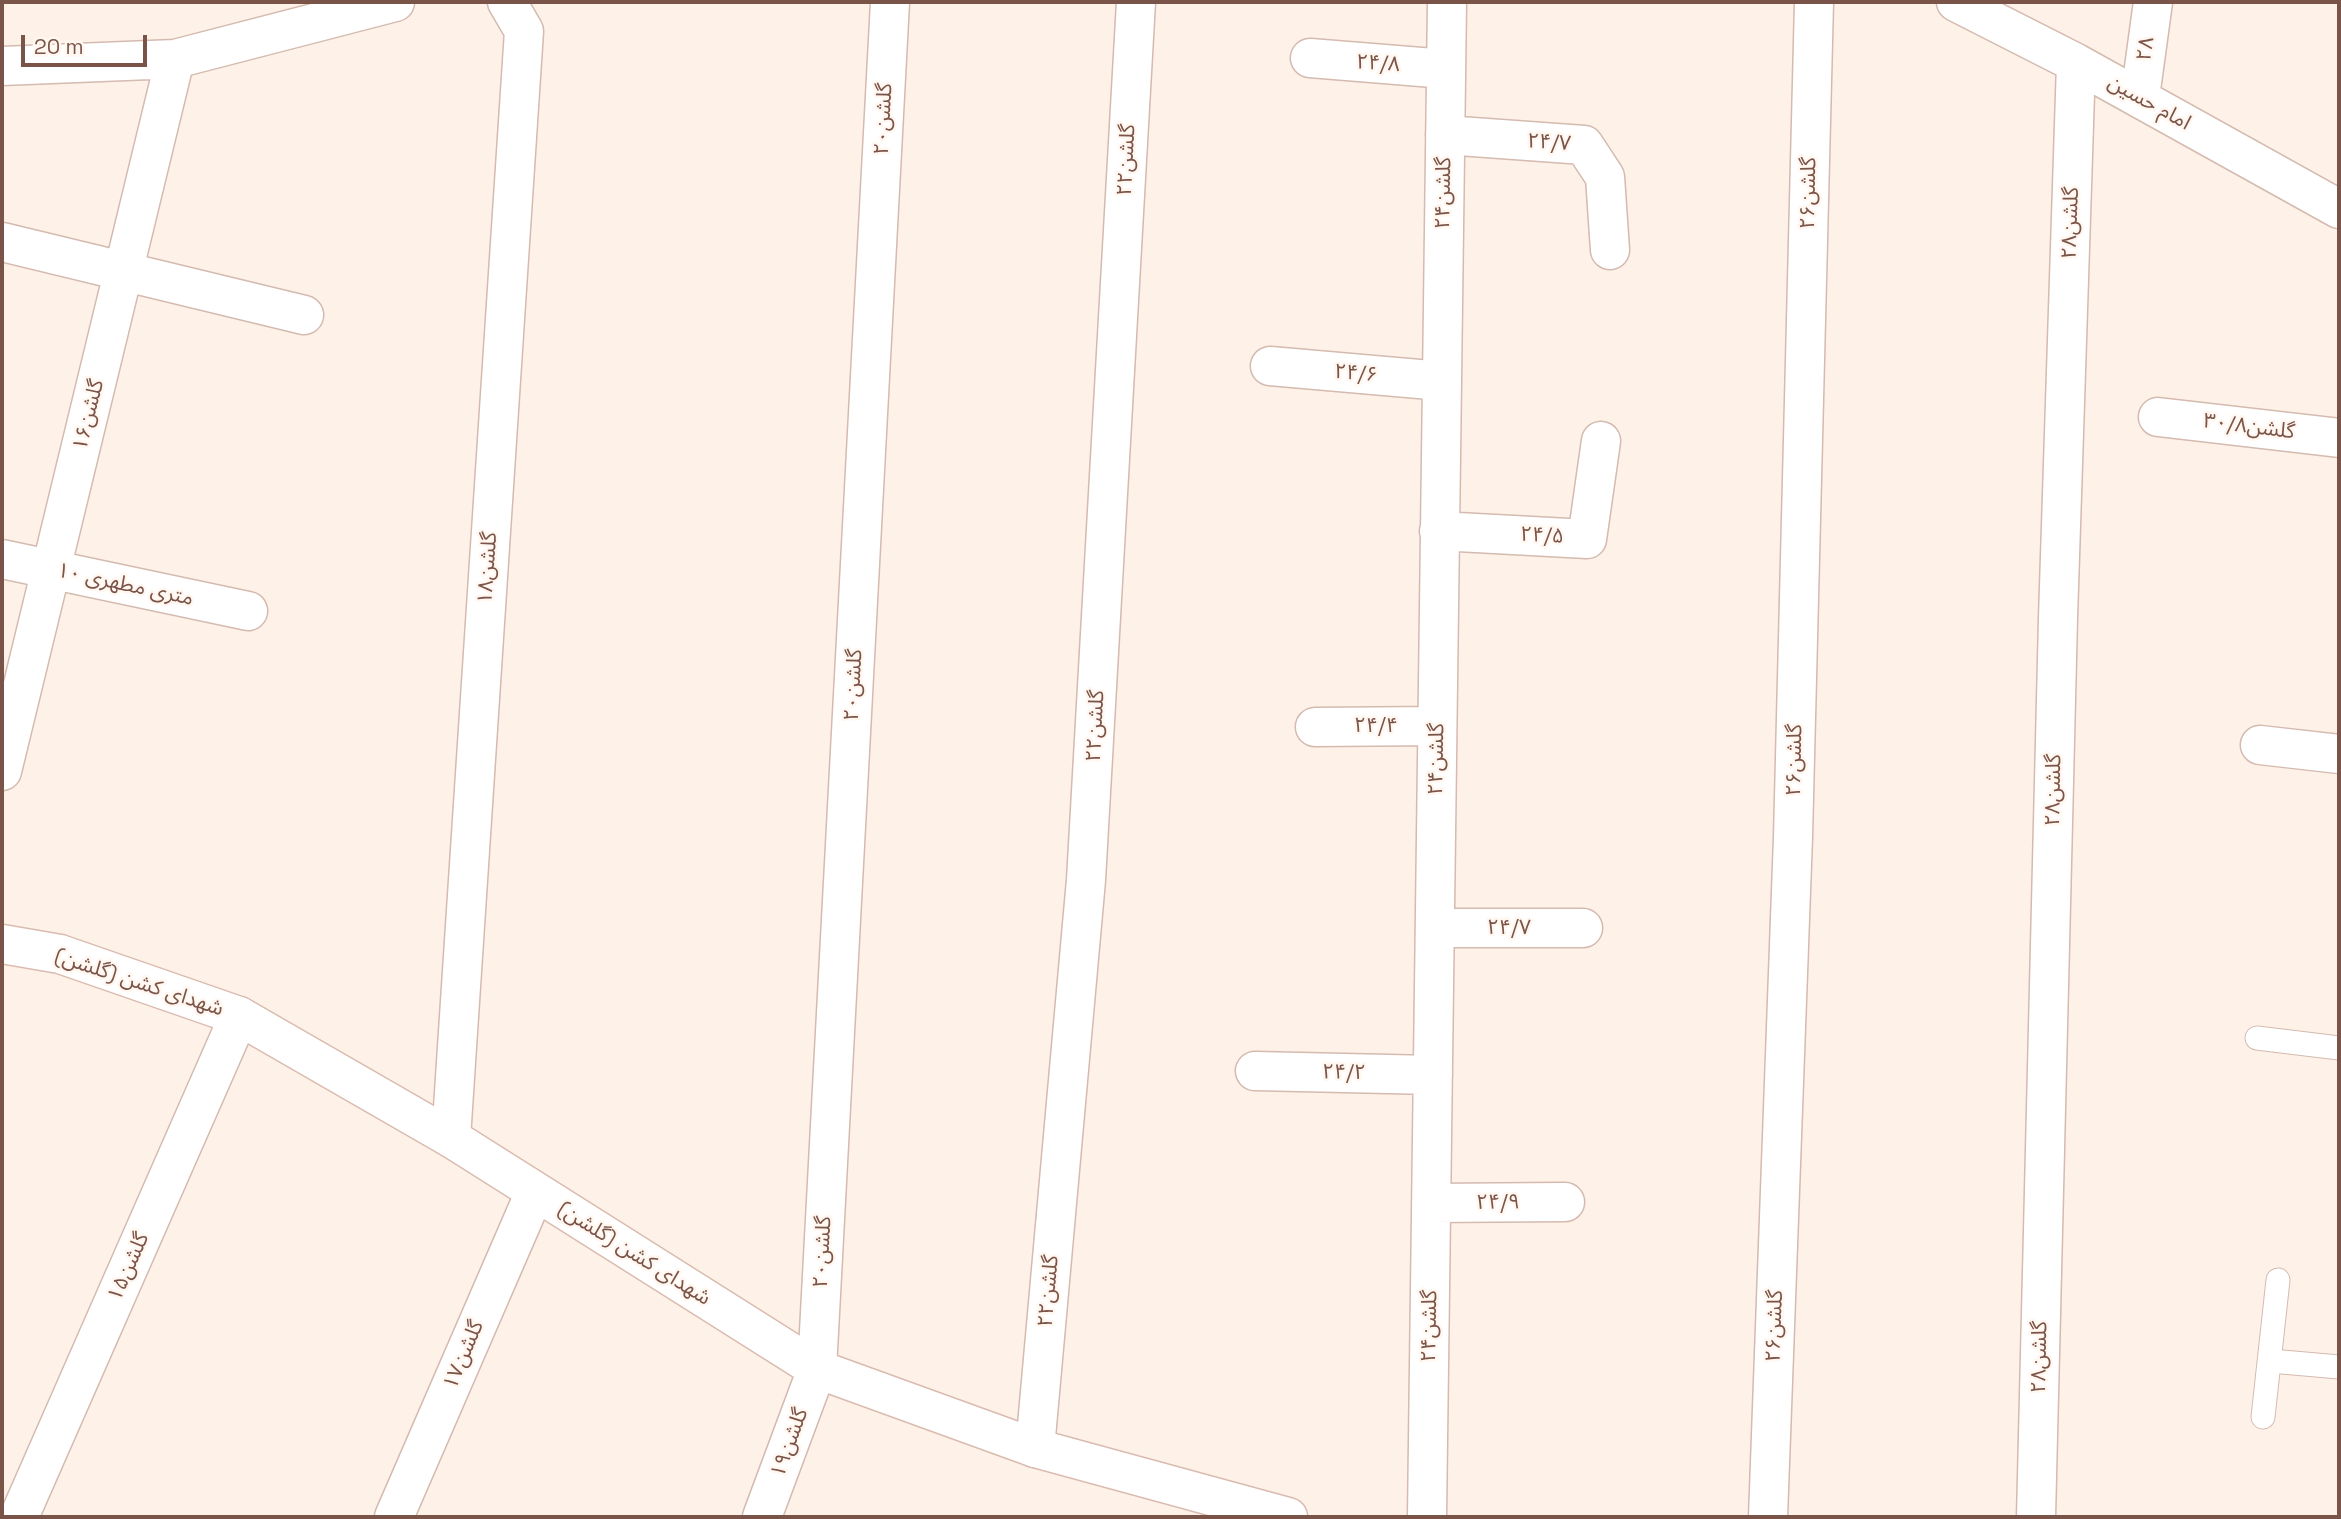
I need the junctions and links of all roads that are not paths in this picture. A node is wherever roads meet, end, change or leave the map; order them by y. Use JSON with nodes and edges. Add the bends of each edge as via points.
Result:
{"nodes":[{"id":1,"x":395,"y":2,"type":"edge"},
{"id":2,"x":507,"y":2,"type":"edge"},
{"id":3,"x":890,"y":2,"type":"edge"},
{"id":4,"x":1136,"y":2,"type":"edge"},
{"id":5,"x":1447,"y":2,"type":"edge"},
{"id":6,"x":1814,"y":2,"type":"edge"},
{"id":7,"x":1956,"y":2,"type":"edge"},
{"id":8,"x":2153,"y":2,"type":"edge"},
{"id":9,"x":1310,"y":58,"type":"dead end"},
{"id":10,"x":175,"y":59,"type":"junction"},
{"id":11,"x":2076,"y":63,"type":"junction"},
{"id":12,"x":2,"y":66,"type":"edge"},
{"id":13,"x":1446,"y":69,"type":"junction"},
{"id":14,"x":2140,"y":97,"type":"junction"},
{"id":15,"x":1445,"y":135,"type":"junction"},
{"id":16,"x":2339,"y":209,"type":"edge"},
{"id":17,"x":2,"y":242,"type":"edge"},
{"id":18,"x":1610,"y":250,"type":"dead end"},
{"id":19,"x":124,"y":271,"type":"junction"},
{"id":20,"x":304,"y":315,"type":"dead end"},
{"id":21,"x":1270,"y":366,"type":"dead end"},
{"id":22,"x":1442,"y":381,"type":"junction"},
{"id":23,"x":2158,"y":417,"type":"dead end"},
{"id":24,"x":2339,"y":438,"type":"edge"},
{"id":25,"x":1601,"y":441,"type":"dead end"},
{"id":26,"x":1439,"y":531,"type":"junction"},
{"id":27,"x":2,"y":559,"type":"edge"},
{"id":28,"x":51,"y":570,"type":"junction"},
{"id":29,"x":248,"y":611,"type":"dead end"},
{"id":30,"x":1437,"y":726,"type":"junction"},
{"id":31,"x":1315,"y":727,"type":"dead end"},
{"id":32,"x":2260,"y":745,"type":"dead end"},
{"id":33,"x":2339,"y":754,"type":"edge"},
{"id":34,"x":2,"y":771,"type":"edge"},
{"id":35,"x":1434,"y":928,"type":"junction"},
{"id":36,"x":1583,"y":928,"type":"dead end"},
{"id":37,"x":2,"y":944,"type":"edge"},
{"id":38,"x":239,"y":1016,"type":"junction"},
{"id":39,"x":2257,"y":1038,"type":"dead end"},
{"id":40,"x":2339,"y":1048,"type":"edge"},
{"id":41,"x":1255,"y":1071,"type":"dead end"},
{"id":42,"x":1433,"y":1075,"type":"junction"},
{"id":43,"x":451,"y":1138,"type":"junction"},
{"id":44,"x":534,"y":1192,"type":"junction"},
{"id":45,"x":1565,"y":1202,"type":"dead end"},
{"id":46,"x":1431,"y":1203,"type":"junction"},
{"id":47,"x":2278,"y":1280,"type":"dead end"},
{"id":48,"x":2271,"y":1361,"type":"junction"},
{"id":49,"x":2339,"y":1367,"type":"edge"},
{"id":50,"x":817,"y":1369,"type":"junction"},
{"id":51,"x":2263,"y":1417,"type":"dead end"},
{"id":52,"x":1035,"y":1448,"type":"junction"},
{"id":53,"x":19,"y":1517,"type":"edge"},
{"id":54,"x":394,"y":1517,"type":"edge"},
{"id":55,"x":762,"y":1517,"type":"edge"},
{"id":56,"x":1288,"y":1517,"type":"edge"},
{"id":57,"x":1427,"y":1517,"type":"edge"},
{"id":58,"x":1768,"y":1517,"type":"edge"},
{"id":59,"x":2036,"y":1517,"type":"edge"}],
"edges":[{"from":1,"to":10,"type":"street"},
{"from":2,"to":43,"type":"street","name":"گلشن۱۸","via":[[524,31]]},
{"from":3,"to":50,"type":"street","name":"گلشن۲۰"},
{"from":4,"to":52,"type":"street","name":"گلشن۲۲","via":[[1087,854]]},
{"from":5,"to":13,"type":"street","name":"گلشن۲۴"},
{"from":6,"to":58,"type":"street","name":"گلشن۲۶","via":[[1793,836]]},
{"from":7,"to":11,"type":"street","name":"امام حسین"},
{"from":8,"to":14,"type":"street","name":"۲۸"},
{"from":9,"to":13,"type":"street","name":"۲۴/۸"},
{"from":10,"to":12,"type":"street"},
{"from":10,"to":19,"type":"street","name":"گلشن۱۶"},
{"from":11,"to":14,"type":"street","name":"امام حسین"},
{"from":11,"to":59,"type":"street","name":"گلشن۲۸"},
{"from":13,"to":15,"type":"street","name":"گلشن۲۴"},
{"from":14,"to":16,"type":"street","name":"امام حسین"},
{"from":15,"to":18,"type":"street","name":"۲۴/۷","via":[[1584,145],[1605,177]]},
{"from":15,"to":22,"type":"street","name":"گلشن۲۴"},
{"from":17,"to":19,"type":"street"},
{"from":19,"to":20,"type":"street"},
{"from":19,"to":28,"type":"street","name":"گلشن۱۶"},
{"from":21,"to":22,"type":"street","name":"۲۴/۶"},
{"from":22,"to":26,"type":"street","name":"گلشن۲۴"},
{"from":23,"to":24,"type":"street","name":"گلشن۳۰/۸"},
{"from":25,"to":26,"type":"street","name":"۲۴/۵","via":[[1587,539]]},
{"from":26,"to":30,"type":"street","name":"گلشن۲۴"},
{"from":27,"to":28,"type":"street","name":"۱۰ متری مطهری"},
{"from":28,"to":29,"type":"street","name":"۱۰ متری مطهری"},
{"from":28,"to":34,"type":"street","name":"گلشن۱۶"},
{"from":30,"to":31,"type":"street","name":"۲۴/۴"},
{"from":30,"to":35,"type":"street","name":"گلشن۲۴"},
{"from":32,"to":33,"type":"street"},
{"from":35,"to":36,"type":"street","name":"۲۴/۷"},
{"from":35,"to":42,"type":"street","name":"گلشن۲۴"},
{"from":37,"to":38,"type":"street","name":"شهدای کشن (گلشن)","via":[[60,954]]},
{"from":38,"to":43,"type":"street","name":"شهدای کشن (گلشن)"},
{"from":38,"to":53,"type":"street","name":"گلشن۱۵"},
{"from":39,"to":40,"type":"lane"},
{"from":41,"to":42,"type":"street","name":"۲۴/۲"},
{"from":42,"to":46,"type":"street","name":"گلشن۲۴"},
{"from":43,"to":44,"type":"street","name":"شهدای کشن (گلشن)"},
{"from":44,"to":50,"type":"street","name":"شهدای کشن (گلشن)"},
{"from":44,"to":54,"type":"street","name":"گلشن۱۷"},
{"from":45,"to":46,"type":"street","name":"۲۴/۹"},
{"from":46,"to":57,"type":"street","name":"گلشن۲۴"},
{"from":47,"to":48,"type":"lane"},
{"from":48,"to":49,"type":"lane"},
{"from":48,"to":51,"type":"lane"},
{"from":50,"to":52,"type":"street","name":"شهدای کشن (گلشن)"},
{"from":50,"to":55,"type":"street","name":"گلشن۱۹"},
{"from":52,"to":56,"type":"street","name":"شهدای کشن (گلشن)"}]}
